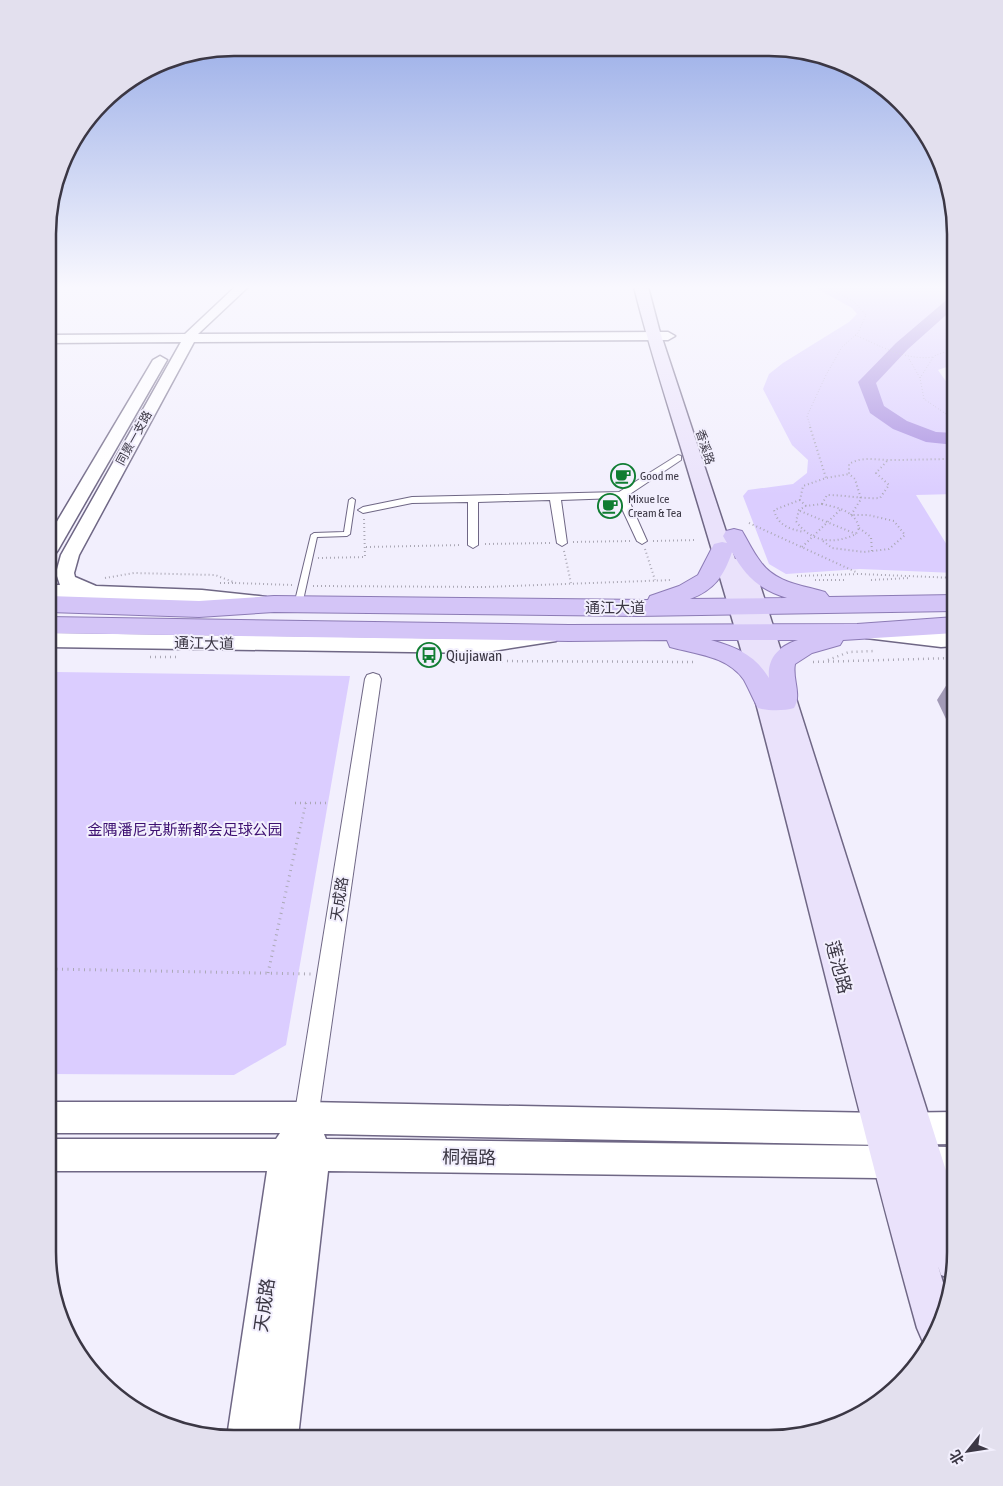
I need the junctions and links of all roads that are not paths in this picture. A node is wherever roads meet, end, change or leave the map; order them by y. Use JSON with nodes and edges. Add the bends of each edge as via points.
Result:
{"nodes":[{"id":1,"x":170,"y":356,"type":"edge"},
{"id":2,"x":172,"y":356,"type":"edge"},
{"id":3,"x":669,"y":356,"type":"edge"},
{"id":4,"x":678,"y":458,"type":"dead end"},
{"id":5,"x":620,"y":495,"type":"junction"},
{"id":6,"x":555,"y":497,"type":"junction"},
{"id":7,"x":473,"y":499,"type":"junction"},
{"id":8,"x":352,"y":500,"type":"dead end"},
{"id":9,"x":364,"y":510,"type":"road end"},
{"id":10,"x":735,"y":536,"type":"junction"},
{"id":11,"x":56,"y":539,"type":"edge"},
{"id":12,"x":642,"y":541,"type":"road end"},
{"id":13,"x":562,"y":543,"type":"road end"},
{"id":14,"x":472,"y":545,"type":"road end"},
{"id":15,"x":56,"y":591,"type":"edge"},
{"id":16,"x":92,"y":592,"type":"junction"},
{"id":17,"x":300,"y":595,"type":"junction"},
{"id":18,"x":947,"y":603,"type":"edge"},
{"id":19,"x":56,"y":604,"type":"edge"},
{"id":20,"x":274,"y":604,"type":"junction"},
{"id":21,"x":903,"y":605,"type":"junction"},
{"id":22,"x":637,"y":608,"type":"junction"},
{"id":23,"x":751,"y":619,"type":"junction"},
{"id":24,"x":56,"y":625,"type":"edge"},
{"id":25,"x":947,"y":626,"type":"edge"},
{"id":26,"x":618,"y":632,"type":"junction"},
{"id":27,"x":857,"y":632,"type":"junction"},
{"id":28,"x":569,"y":633,"type":"junction"},
{"id":29,"x":56,"y":640,"type":"edge"},
{"id":30,"x":947,"y":640,"type":"edge"},
{"id":31,"x":92,"y":641,"type":"junction"},
{"id":32,"x":56,"y":653,"type":"edge"},
{"id":33,"x":373,"y":679,"type":"dead end"},
{"id":34,"x":776,"y":701,"type":"junction"},
{"id":35,"x":56,"y":1117,"type":"edge"},
{"id":36,"x":306,"y":1118,"type":"junction"},
{"id":37,"x":947,"y":1128,"type":"edge"},
{"id":38,"x":882,"y":1129,"type":"junction"},
{"id":39,"x":916,"y":1130,"type":"junction"},
{"id":40,"x":56,"y":1155,"type":"edge"},
{"id":41,"x":300,"y":1155,"type":"junction"},
{"id":42,"x":890,"y":1162,"type":"junction"},
{"id":43,"x":940,"y":1163,"type":"edge"},
{"id":44,"x":947,"y":1209,"type":"edge"},
{"id":45,"x":934,"y":1317,"type":"edge"},
{"id":46,"x":247,"y":1430,"type":"edge"},
{"id":47,"x":280,"y":1430,"type":"edge"}],
"edges":[{"from":1,"to":11,"type":"street","name":"同景一支路"},
{"from":2,"to":16,"type":"street","name":"同景一支路","via":[[70,555],[65,573],[67,581]]},
{"from":3,"to":10,"type":"main road","name":"香溪路"},
{"from":4,"to":5,"type":"street"},
{"from":5,"to":6,"type":"street"},
{"from":5,"to":12,"type":"street"},
{"from":6,"to":7,"type":"street"},
{"from":6,"to":13,"type":"street"},
{"from":7,"to":9,"type":"street","via":[[412,500]]},
{"from":7,"to":14,"type":"street"},
{"from":8,"to":17,"type":"lane","via":[[348,534],[314,535]]},
{"from":10,"to":21,"type":"main road","via":[[752,567],[776,585],[815,597],[868,598]]},
{"from":10,"to":22,"type":"main road","via":[[711,576],[698,586],[678,596]]},
{"from":10,"to":23,"type":"main road","name":"香溪路"},
{"from":15,"to":16,"type":"street","name":"通江大道"},
{"from":16,"to":20,"type":"street","name":"通江大道","via":[[202,596]]},
{"from":17,"to":20,"type":"main road","name":"通江大道"},
{"from":17,"to":22,"type":"main road","name":"通江大道"},
{"from":18,"to":21,"type":"main road","name":"通江大道"},
{"from":19,"to":20,"type":"main road","name":"通江大道","via":[[199,609]]},
{"from":21,"to":23,"type":"main road","name":"通江大道"},
{"from":22,"to":23,"type":"main road","name":"通江大道"},
{"from":23,"to":26,"type":"main road","name":"通江大道"},
{"from":23,"to":27,"type":"main road","name":"通江大道"},
{"from":23,"to":34,"type":"main road","name":"莲池路"},
{"from":24,"to":28,"type":"main road","name":"通江大道"},
{"from":25,"to":27,"type":"main road","name":"通江大道"},
{"from":26,"to":28,"type":"main road","name":"通江大道"},
{"from":26,"to":34,"type":"main road","via":[[698,645],[737,659]]},
{"from":27,"to":30,"type":"street","name":"通江大道"},
{"from":27,"to":34,"type":"main road","via":[[798,649],[785,658]]},
{"from":28,"to":31,"type":"street","name":"通江大道","via":[[480,646]]},
{"from":29,"to":31,"type":"street","name":"通江大道"},
{"from":31,"to":32,"type":"street"},
{"from":33,"to":36,"type":"street","name":"天成路"},
{"from":34,"to":38,"type":"main road","name":"莲池路"},
{"from":34,"to":39,"type":"main road","name":"莲池路"},
{"from":35,"to":36,"type":"street"},
{"from":36,"to":38,"type":"street"},
{"from":36,"to":41,"type":"street","name":"天成路"},
{"from":37,"to":39,"type":"street"},
{"from":38,"to":39,"type":"street"},
{"from":38,"to":42,"type":"main road","name":"莲池路"},
{"from":39,"to":43,"type":"main road","name":"莲池路"},
{"from":40,"to":41,"type":"street","name":"桐福路"},
{"from":41,"to":42,"type":"street","name":"桐福路"},
{"from":41,"to":46,"type":"street","name":"天成路"},
{"from":41,"to":47,"type":"street","name":"天成路"},
{"from":42,"to":43,"type":"street","name":"桐福路"},
{"from":42,"to":45,"type":"main road","name":"莲池路"},
{"from":43,"to":44,"type":"main road","name":"莲池路"}]}
